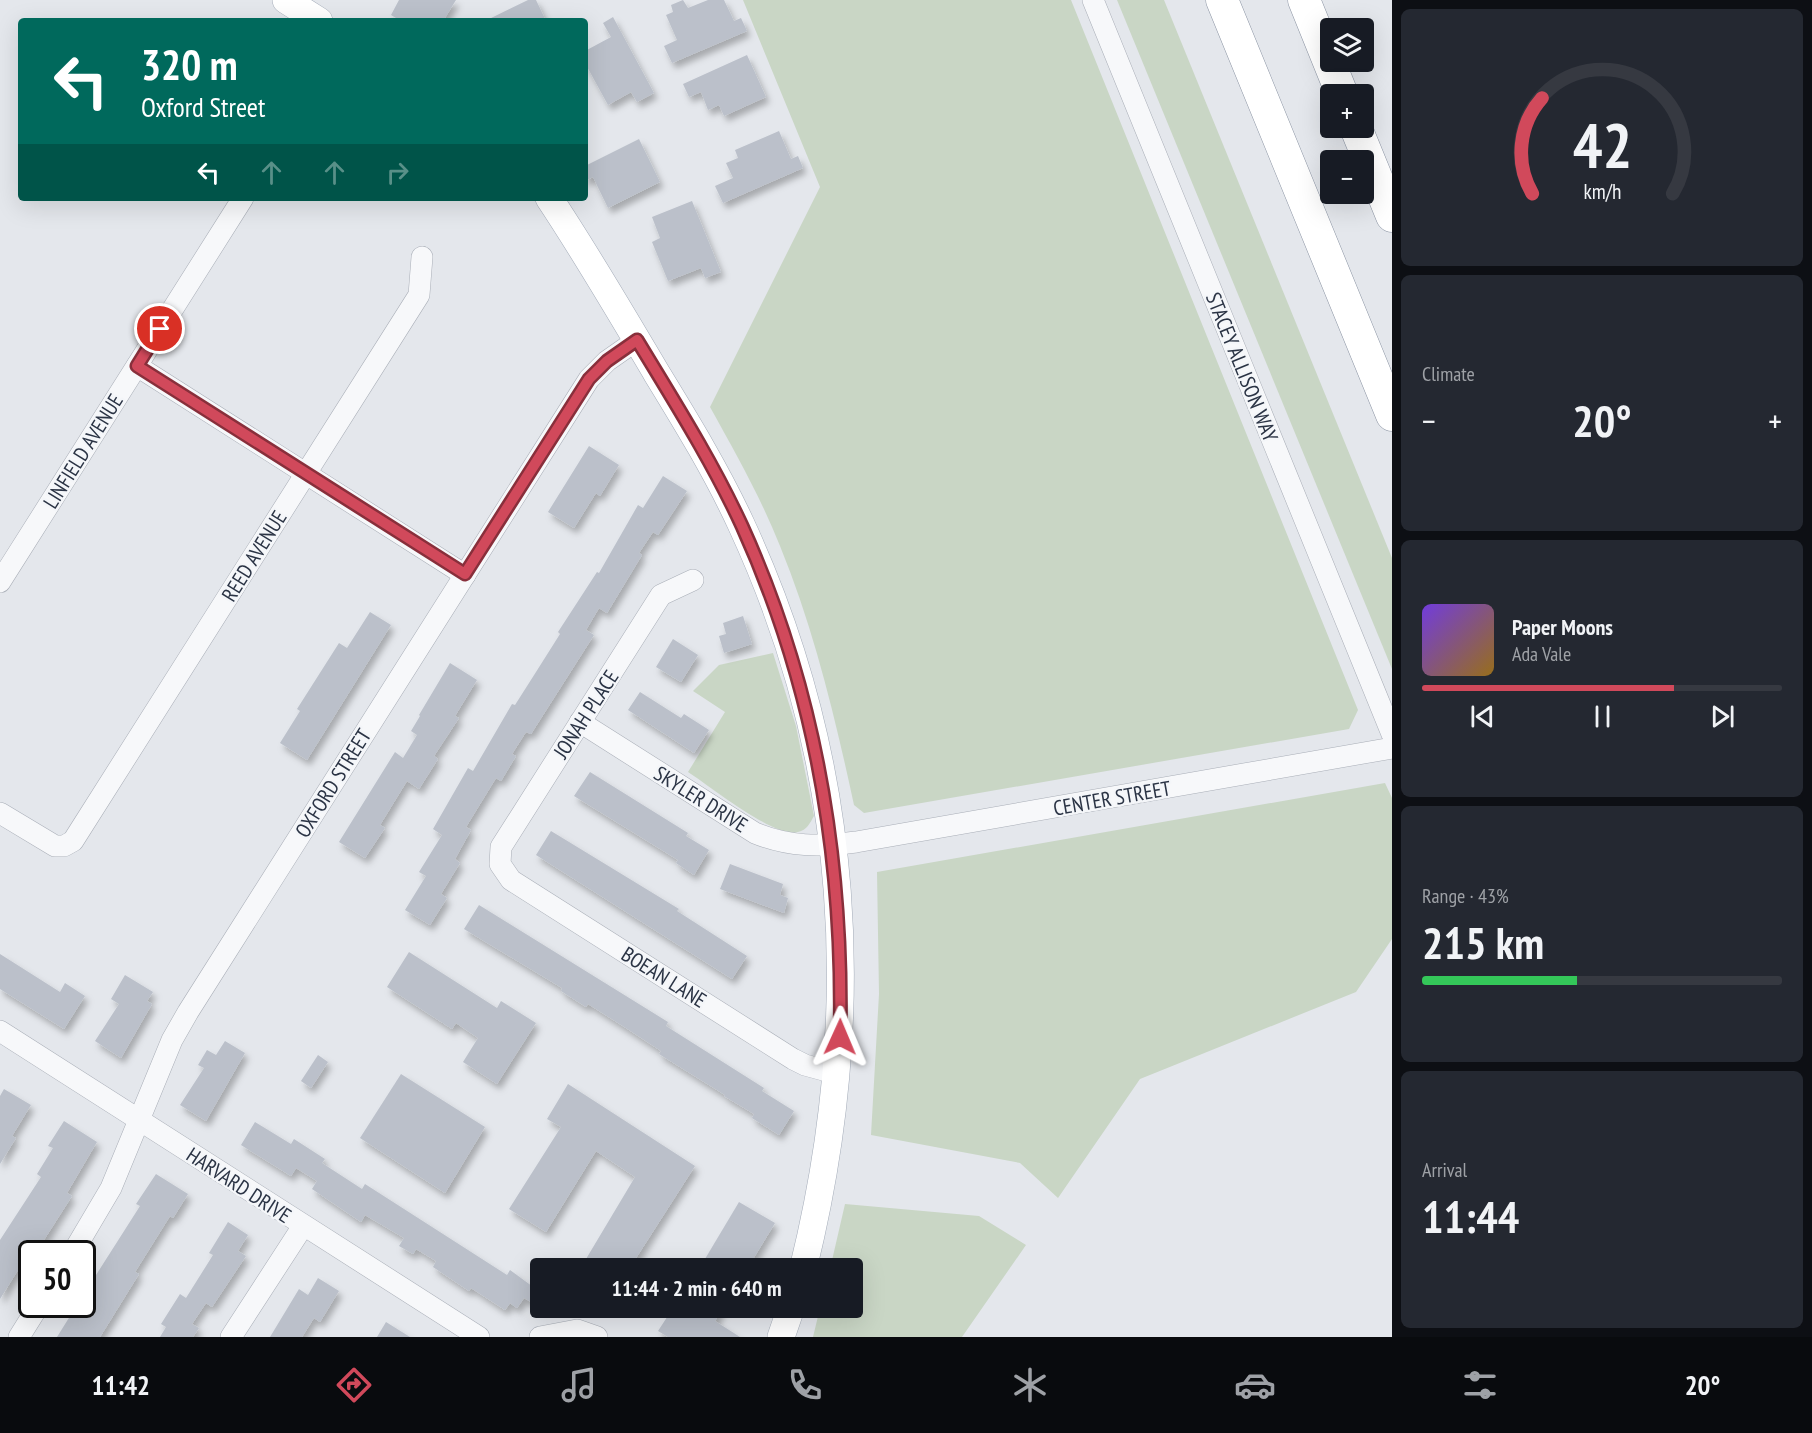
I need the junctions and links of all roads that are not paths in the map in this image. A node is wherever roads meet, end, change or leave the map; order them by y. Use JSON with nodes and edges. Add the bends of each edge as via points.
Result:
{"nodes":[{"id":1,"x":286,"y":0,"type":"edge"},
{"id":2,"x":1093,"y":0,"type":"edge"},
{"id":3,"x":1222,"y":0,"type":"edge"},
{"id":4,"x":1304,"y":0,"type":"edge"},
{"id":5,"x":314,"y":18,"type":"edge"},
{"id":6,"x":1338,"y":84,"type":"edge"},
{"id":7,"x":1360,"y":138,"type":"edge"},
{"id":8,"x":241,"y":201,"type":"edge"},
{"id":9,"x":551,"y":201,"type":"edge"},
{"id":10,"x":1392,"y":216,"type":"edge"},
{"id":11,"x":422,"y":257,"type":"dead end"},
{"id":12,"x":637,"y":340,"type":"junction"},
{"id":13,"x":137,"y":366,"type":"junction"},
{"id":14,"x":1392,"y":415,"type":"edge"},
{"id":15,"x":306,"y":474,"type":"junction"},
{"id":16,"x":465,"y":574,"type":"junction"},
{"id":17,"x":693,"y":580,"type":"dead end"},
{"id":18,"x":0,"y":582,"type":"edge"},
{"id":19,"x":580,"y":722,"type":"junction"},
{"id":20,"x":1392,"y":734,"type":"edge"},
{"id":21,"x":1392,"y":748,"type":"edge"},
{"id":22,"x":0,"y":813,"type":"edge"},
{"id":23,"x":833,"y":845,"type":"junction"},
{"id":24,"x":500,"y":864,"type":"joint"},
{"id":25,"x":1,"y":1033,"type":"edge"},
{"id":26,"x":838,"y":1074,"type":"junction"},
{"id":27,"x":138,"y":1120,"type":"junction"},
{"id":28,"x":303,"y":1226,"type":"junction"},
{"id":29,"x":80,"y":1240,"type":"edge"},
{"id":30,"x":806,"y":1258,"type":"edge"},
{"id":31,"x":31,"y":1318,"type":"edge"},
{"id":32,"x":788,"y":1318,"type":"edge"},
{"id":33,"x":452,"y":1330,"type":"edge"},
{"id":34,"x":19,"y":1337,"type":"edge"},
{"id":35,"x":231,"y":1337,"type":"edge"},
{"id":36,"x":479,"y":1337,"type":"edge"},
{"id":37,"x":540,"y":1337,"type":"edge"},
{"id":38,"x":597,"y":1337,"type":"edge"},
{"id":39,"x":781,"y":1337,"type":"edge"}],
"edges":[{"from":1,"to":5,"type":"main road"},
{"from":2,"to":20,"type":"street","name":"STACEY ALLISON WAY"},
{"from":3,"to":14,"type":"highway"},
{"from":4,"to":6,"type":"highway"},
{"from":7,"to":10,"type":"highway"},
{"from":8,"to":13,"type":"street","name":"LINFIELD AVENUE"},
{"from":9,"to":12,"type":"main road"},
{"from":11,"to":15,"type":"street","name":"REED AVENUE","via":[[419,295]]},
{"from":12,"to":16,"type":"street","name":"OXFORD STREET","via":[[589,379]]},
{"from":12,"to":23,"type":"main road","via":[[713,466],[769,590],[810,723]]},
{"from":13,"to":15,"type":"street"},
{"from":13,"to":18,"type":"street","name":"LINFIELD AVENUE"},
{"from":15,"to":16,"type":"street"},
{"from":15,"to":22,"type":"street","name":"REED AVENUE","via":[[73,841],[55,846]]},
{"from":16,"to":27,"type":"street","name":"OXFORD STREET","via":[[188,1012]]},
{"from":17,"to":19,"type":"street","name":"JONAH PLACE","via":[[661,595]]},
{"from":19,"to":23,"type":"street","name":"SKYLER DRIVE","via":[[755,833],[778,842]]},
{"from":19,"to":24,"type":"street","name":"JONAH PLACE","via":[[501,847]]},
{"from":21,"to":23,"type":"street","name":"CENTER STREET"},
{"from":23,"to":26,"type":"main road","via":[[842,996]]},
{"from":24,"to":26,"type":"street","name":"BOEAN LANE","via":[[511,880],[793,1059]]},
{"from":25,"to":27,"type":"street","name":"HARVARD DRIVE"},
{"from":26,"to":30,"type":"main road","via":[[824,1177]]},
{"from":27,"to":28,"type":"street","name":"HARVARD DRIVE"},
{"from":27,"to":29,"type":"street","name":"OXFORD STREET","via":[[111,1188]]},
{"from":28,"to":33,"type":"street","name":"HARVARD DRIVE"},
{"from":28,"to":35,"type":"street"},
{"from":31,"to":34,"type":"street"},
{"from":32,"to":39,"type":"main road"},
{"from":33,"to":36,"type":"street","name":"HARVARD DRIVE"},
{"from":37,"to":38,"type":"street","via":[[577,1330]]}]}
